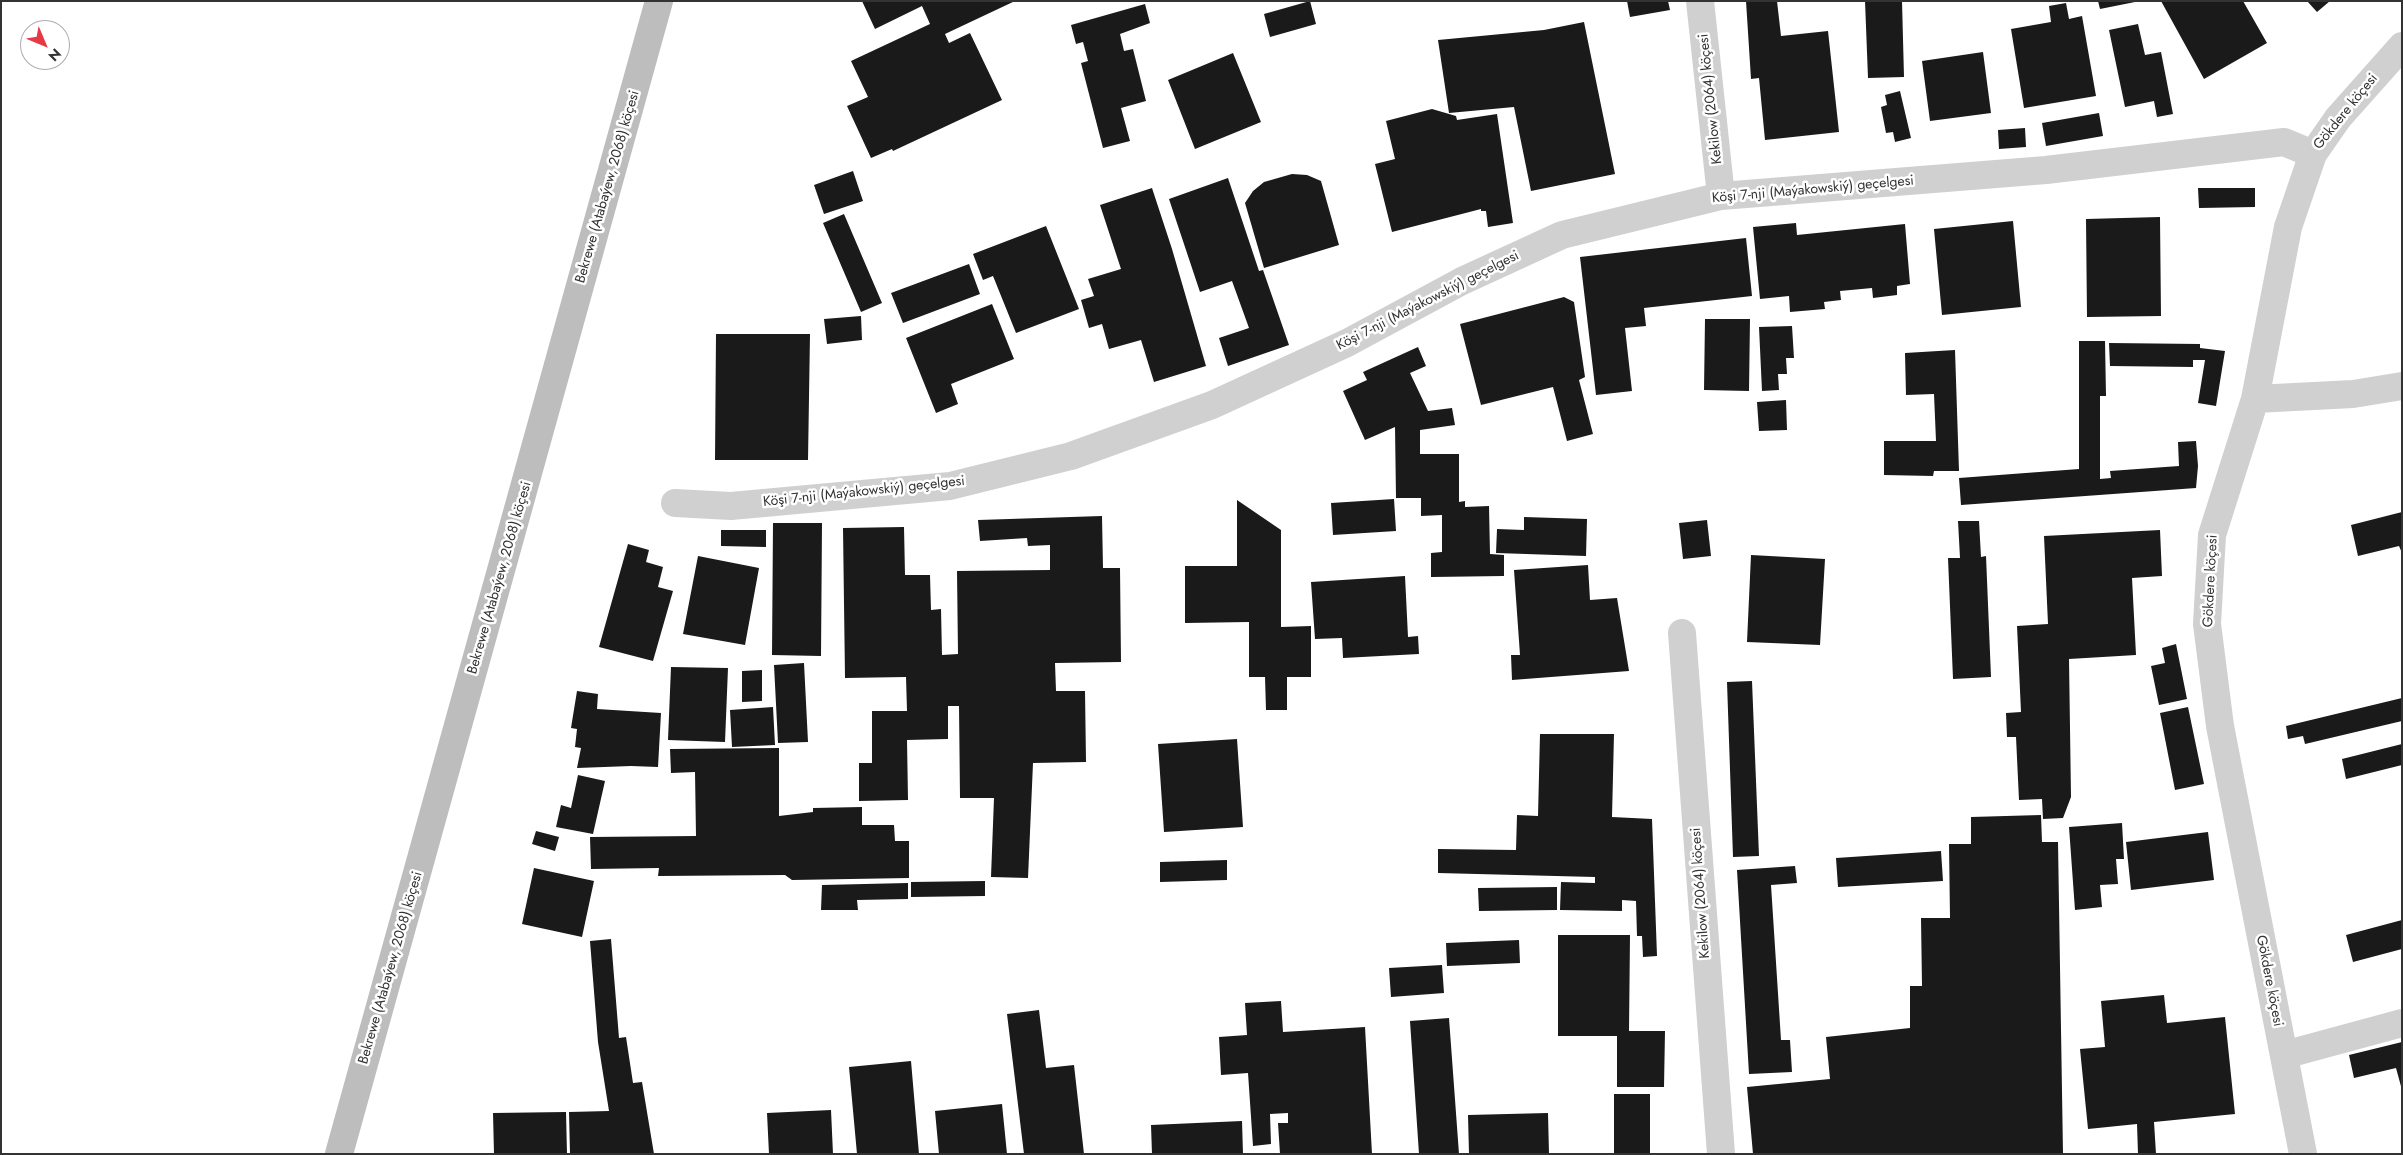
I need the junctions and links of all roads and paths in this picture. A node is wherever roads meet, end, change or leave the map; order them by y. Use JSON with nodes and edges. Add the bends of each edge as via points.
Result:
{"nodes":[{"id":1,"x":659,"y":1,"type":"edge"},
{"id":2,"x":1700,"y":1,"type":"edge"},
{"id":3,"x":2402,"y":46,"type":"edge"},
{"id":4,"x":2313,"y":154,"type":"junction"},
{"id":5,"x":1721,"y":196,"type":"junction"},
{"id":6,"x":2402,"y":386,"type":"edge"},
{"id":7,"x":2255,"y":399,"type":"junction"},
{"id":8,"x":675,"y":503,"type":"dead end"},
{"id":9,"x":1682,"y":633,"type":"dead end"},
{"id":10,"x":2402,"y":1023,"type":"edge"},
{"id":11,"x":2284,"y":1055,"type":"junction"},
{"id":12,"x":339,"y":1154,"type":"edge"},
{"id":13,"x":1721,"y":1154,"type":"edge"},
{"id":14,"x":2303,"y":1154,"type":"edge"}],
"edges":[{"from":1,"to":12,"type":"main road","name":"Bekrewe (Atabaýew, 2068) köçesi"},
{"from":2,"to":5,"type":"street","name":"Kekilow (2064) köçesi"},
{"from":3,"to":4,"type":"street","name":"Gökdere köçesi","via":[[2338,118]]},
{"from":4,"to":5,"type":"street","name":"Köşi 7-nji (Maýakowskiý) geçelgesi","via":[[2284,142],[2046,170]]},
{"from":4,"to":7,"type":"street","name":"Gökdere köçesi","via":[[2288,226]]},
{"from":5,"to":8,"type":"street","name":"Köşi 7-nji (Maýakowskiý) geçelgesi","via":[[1562,234],[1462,281],[1347,343],[1212,405],[1071,456],[950,486],[730,506]]},
{"from":6,"to":7,"type":"street","via":[[2353,394]]},
{"from":7,"to":11,"type":"street","name":"Gökdere köçesi","via":[[2212,535],[2207,624],[2220,726]]},
{"from":9,"to":13,"type":"street","name":"Kekilow (2064) köçesi"},
{"from":10,"to":11,"type":"street"},
{"from":11,"to":14,"type":"street","name":"Gökdere köçesi"}]}
